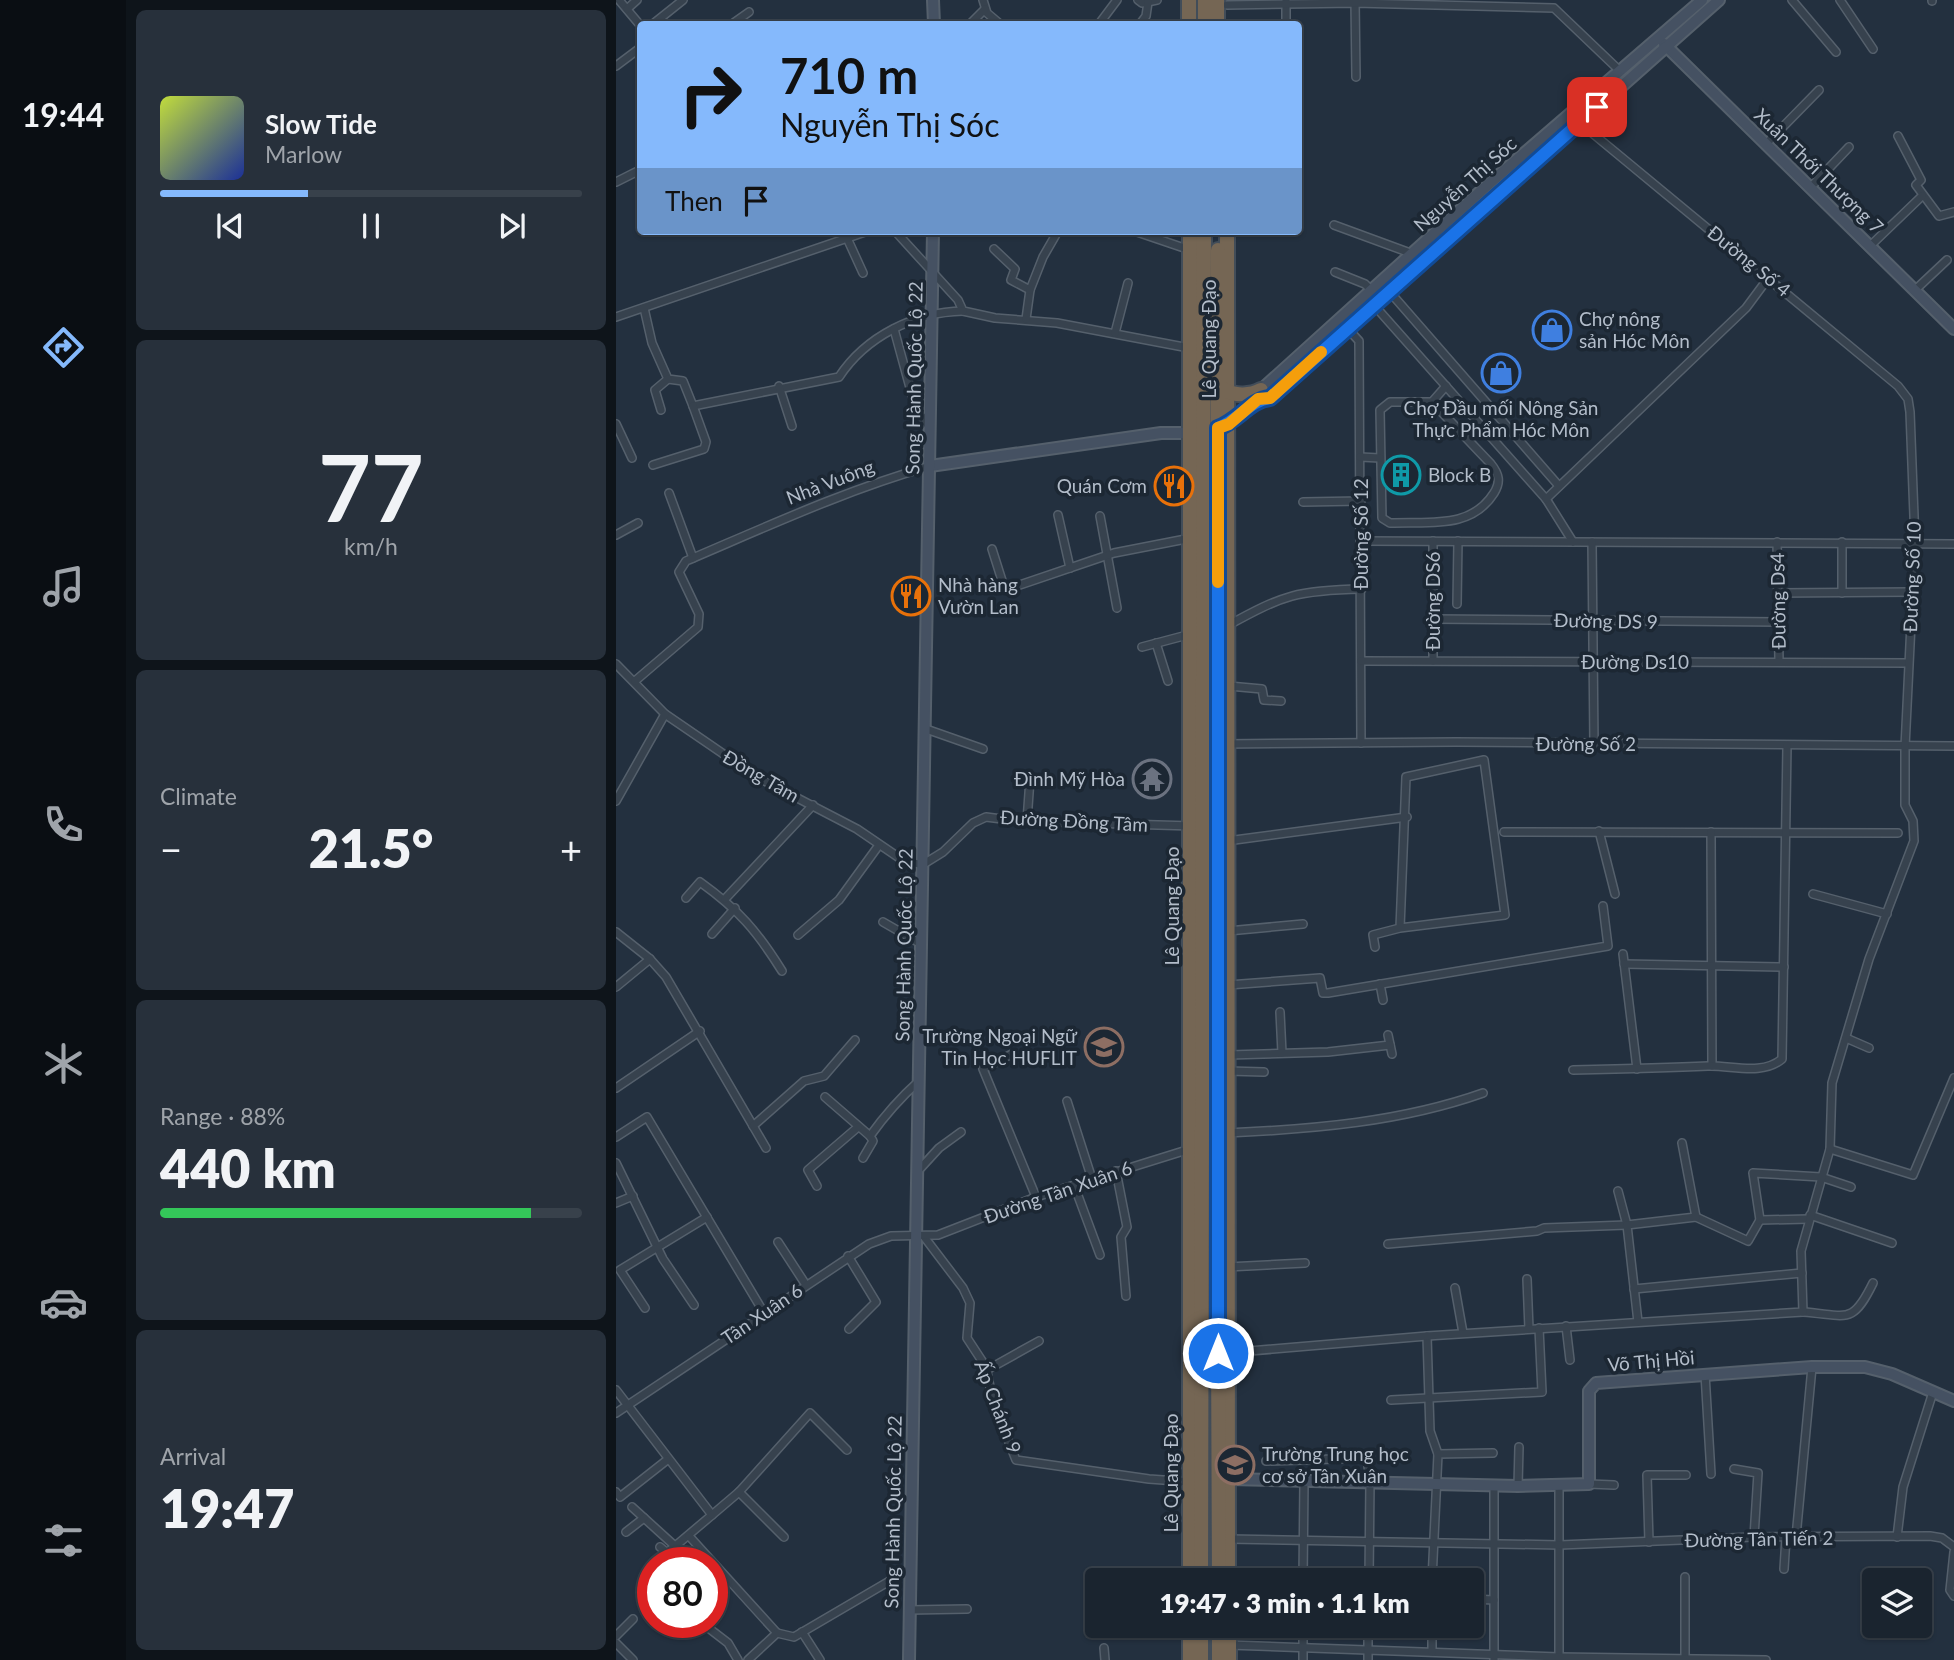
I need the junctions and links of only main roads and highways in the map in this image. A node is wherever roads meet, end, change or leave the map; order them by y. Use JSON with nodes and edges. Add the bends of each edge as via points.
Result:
{"nodes":[{"id":1,"x":1189,"y":0,"type":"edge"},
{"id":2,"x":1205,"y":0,"type":"edge"},
{"id":3,"x":1224,"y":2,"type":"edge"},
{"id":4,"x":1189,"y":21,"type":"edge"},
{"id":5,"x":1205,"y":21,"type":"edge"},
{"id":6,"x":1218,"y":21,"type":"edge"},
{"id":7,"x":1227,"y":21,"type":"edge"},
{"id":8,"x":1190,"y":235,"type":"edge"},
{"id":9,"x":1204,"y":235,"type":"edge"},
{"id":10,"x":1218,"y":235,"type":"edge"},
{"id":11,"x":1227,"y":235,"type":"edge"},
{"id":12,"x":1223,"y":388,"type":"junction"},
{"id":13,"x":1260,"y":395,"type":"road end"},
{"id":14,"x":1210,"y":429,"type":"junction"},
{"id":15,"x":1222,"y":744,"type":"junction"},
{"id":16,"x":1223,"y":985,"type":"junction"},
{"id":17,"x":1196,"y":1147,"type":"junction"},
{"id":18,"x":1223,"y":1353,"type":"junction"},
{"id":19,"x":1190,"y":1568,"type":"edge"},
{"id":20,"x":1201,"y":1568,"type":"edge"},
{"id":21,"x":1219,"y":1568,"type":"edge"},
{"id":22,"x":1228,"y":1568,"type":"edge"},
{"id":23,"x":1190,"y":1638,"type":"edge"},
{"id":24,"x":1201,"y":1638,"type":"edge"},
{"id":25,"x":1219,"y":1638,"type":"edge"},
{"id":26,"x":1190,"y":1660,"type":"edge"},
{"id":27,"x":1200,"y":1660,"type":"edge"},
{"id":28,"x":1219,"y":1660,"type":"edge"}],
"edges":[{"from":1,"to":4,"type":"highway"},
{"from":2,"to":5,"type":"highway"},
{"from":3,"to":6,"type":"highway"},
{"from":3,"to":7,"type":"highway"},
{"from":8,"to":14,"type":"highway","name":"Lê Quang Đạo","via":[[1189,348]]},
{"from":9,"to":14,"type":"highway","name":"Lê Quang Đạo"},
{"from":10,"to":12,"type":"highway","name":"Lê Quang Đạo"},
{"from":11,"to":12,"type":"highway","name":"Lê Quang Đạo"},
{"from":12,"to":13,"type":"highway"},
{"from":12,"to":14,"type":"highway","name":"Lê Quang Đạo"},
{"from":14,"to":15,"type":"highway","name":"Lê Quang Đạo"},
{"from":14,"to":15,"type":"highway","name":"Lê Quang Đạo","via":[[1227,626],[1229,686]]},
{"from":14,"to":17,"type":"highway","name":"Lê Quang Đạo","via":[[1196,537]]},
{"from":15,"to":16,"type":"highway","name":"Lê Quang Đạo"},
{"from":15,"to":16,"type":"highway","name":"Lê Quang Đạo","via":[[1228,931]]},
{"from":16,"to":18,"type":"highway","name":"Lê Quang Đạo"},
{"from":16,"to":18,"type":"highway","name":"Lê Quang Đạo","via":[[1229,1055]]},
{"from":17,"to":19,"type":"highway","name":"Lê Quang Đạo"},
{"from":17,"to":20,"type":"highway","name":"Lê Quang Đạo"},
{"from":18,"to":21,"type":"highway","name":"Lê Quang Đạo"},
{"from":18,"to":22,"type":"highway","name":"Lê Quang Đạo","via":[[1230,1479]]},
{"from":23,"to":26,"type":"highway"},
{"from":24,"to":27,"type":"highway"},
{"from":25,"to":28,"type":"highway"}]}
